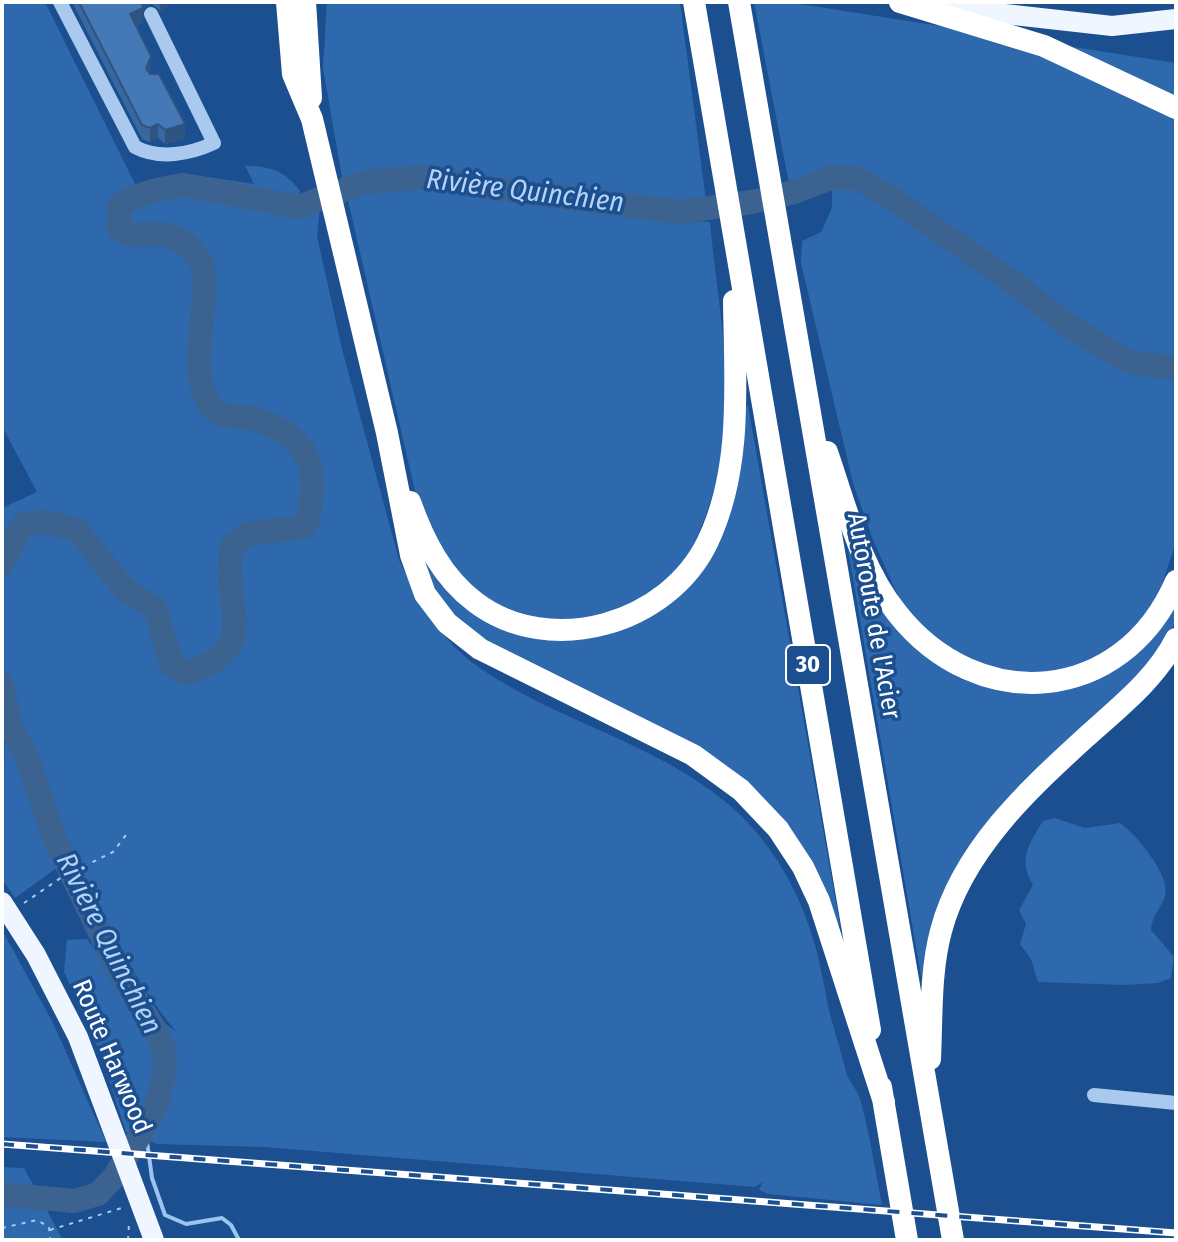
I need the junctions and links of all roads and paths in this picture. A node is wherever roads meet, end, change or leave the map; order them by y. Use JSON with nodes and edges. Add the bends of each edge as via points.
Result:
{"nodes":[{"id":1,"x":60,"y":2,"type":"edge"},
{"id":2,"x":280,"y":2,"type":"edge"},
{"id":3,"x":287,"y":2,"type":"edge"},
{"id":4,"x":305,"y":2,"type":"edge"},
{"id":5,"x":694,"y":2,"type":"edge"},
{"id":6,"x":739,"y":2,"type":"edge"},
{"id":7,"x":900,"y":2,"type":"edge"},
{"id":8,"x":909,"y":2,"type":"edge"},
{"id":9,"x":151,"y":14,"type":"dead end"},
{"id":10,"x":1176,"y":19,"type":"edge"},
{"id":11,"x":287,"y":33,"type":"junction"},
{"id":12,"x":1176,"y":108,"type":"edge"},
{"id":13,"x":312,"y":119,"type":"junction"},
{"id":14,"x":732,"y":223,"type":"junction"},
{"id":15,"x":806,"y":394,"type":"junction"},
{"id":16,"x":387,"y":433,"type":"junction"},
{"id":17,"x":1176,"y":581,"type":"edge"},
{"id":18,"x":1176,"y":639,"type":"edge"},
{"id":19,"x":126,"y":835,"type":"dead end"},
{"id":20,"x":6,"y":907,"type":"edge"},
{"id":21,"x":1094,"y":1095,"type":"dead end"},
{"id":22,"x":928,"y":1100,"type":"junction"},
{"id":23,"x":884,"y":1102,"type":"junction"},
{"id":24,"x":1176,"y":1103,"type":"edge"},
{"id":25,"x":139,"y":1202,"type":"junction"},
{"id":26,"x":2,"y":1228,"type":"edge"},
{"id":27,"x":50,"y":1230,"type":"junction"},
{"id":28,"x":50,"y":1240,"type":"edge"},
{"id":29,"x":154,"y":1240,"type":"edge"},
{"id":30,"x":907,"y":1240,"type":"edge"},
{"id":31,"x":953,"y":1240,"type":"edge"}],
"edges":[{"from":1,"to":9,"type":"lane","via":[[139,150],[186,154],[214,143],[171,70]]},
{"from":2,"to":11,"type":"highway"},
{"from":3,"to":11,"type":"highway"},
{"from":4,"to":13,"type":"highway"},
{"from":5,"to":14,"type":"highway","number":"30"},
{"from":6,"to":15,"type":"highway","name":"Autoroute de l'Acier","number":"30"},
{"from":7,"to":12,"type":"highway","via":[[1044,46]]},
{"from":8,"to":10,"type":"main road","via":[[1112,26]]},
{"from":11,"to":13,"type":"highway","via":[[293,74]]},
{"from":13,"to":16,"type":"highway"},
{"from":14,"to":16,"type":"highway","via":[[736,403],[726,483],[699,557],[652,604],[609,623],[550,630],[513,623],[476,603],[430,550]]},
{"from":14,"to":23,"type":"highway","number":"30"},
{"from":15,"to":17,"type":"highway","via":[[875,579],[909,628],[953,664],[1007,683],[1081,675],[1115,658],[1140,637]]},
{"from":15,"to":22,"type":"highway","name":"Autoroute de l'Acier","number":"30"},
{"from":16,"to":23,"type":"highway","via":[[418,577],[447,623],[496,657],[693,755],[741,790],[778,829],[819,901]]},
{"from":18,"to":22,"type":"highway","via":[[1144,683],[1009,811],[963,878],[938,946]]},
{"from":19,"to":20,"type":"path","via":[[113,852]]},
{"from":20,"to":25,"type":"main road","name":"Route Harwood","via":[[62,1003]]},
{"from":21,"to":24,"type":"lane"},
{"from":22,"to":31,"type":"highway","name":"Autoroute de l'Acier","number":"30"},
{"from":23,"to":30,"type":"highway","number":"30"},
{"from":25,"to":27,"type":"path"},
{"from":25,"to":29,"type":"main road","name":"Route Harwood"},
{"from":26,"to":27,"type":"path","via":[[37,1220]]},
{"from":27,"to":28,"type":"path"}]}
